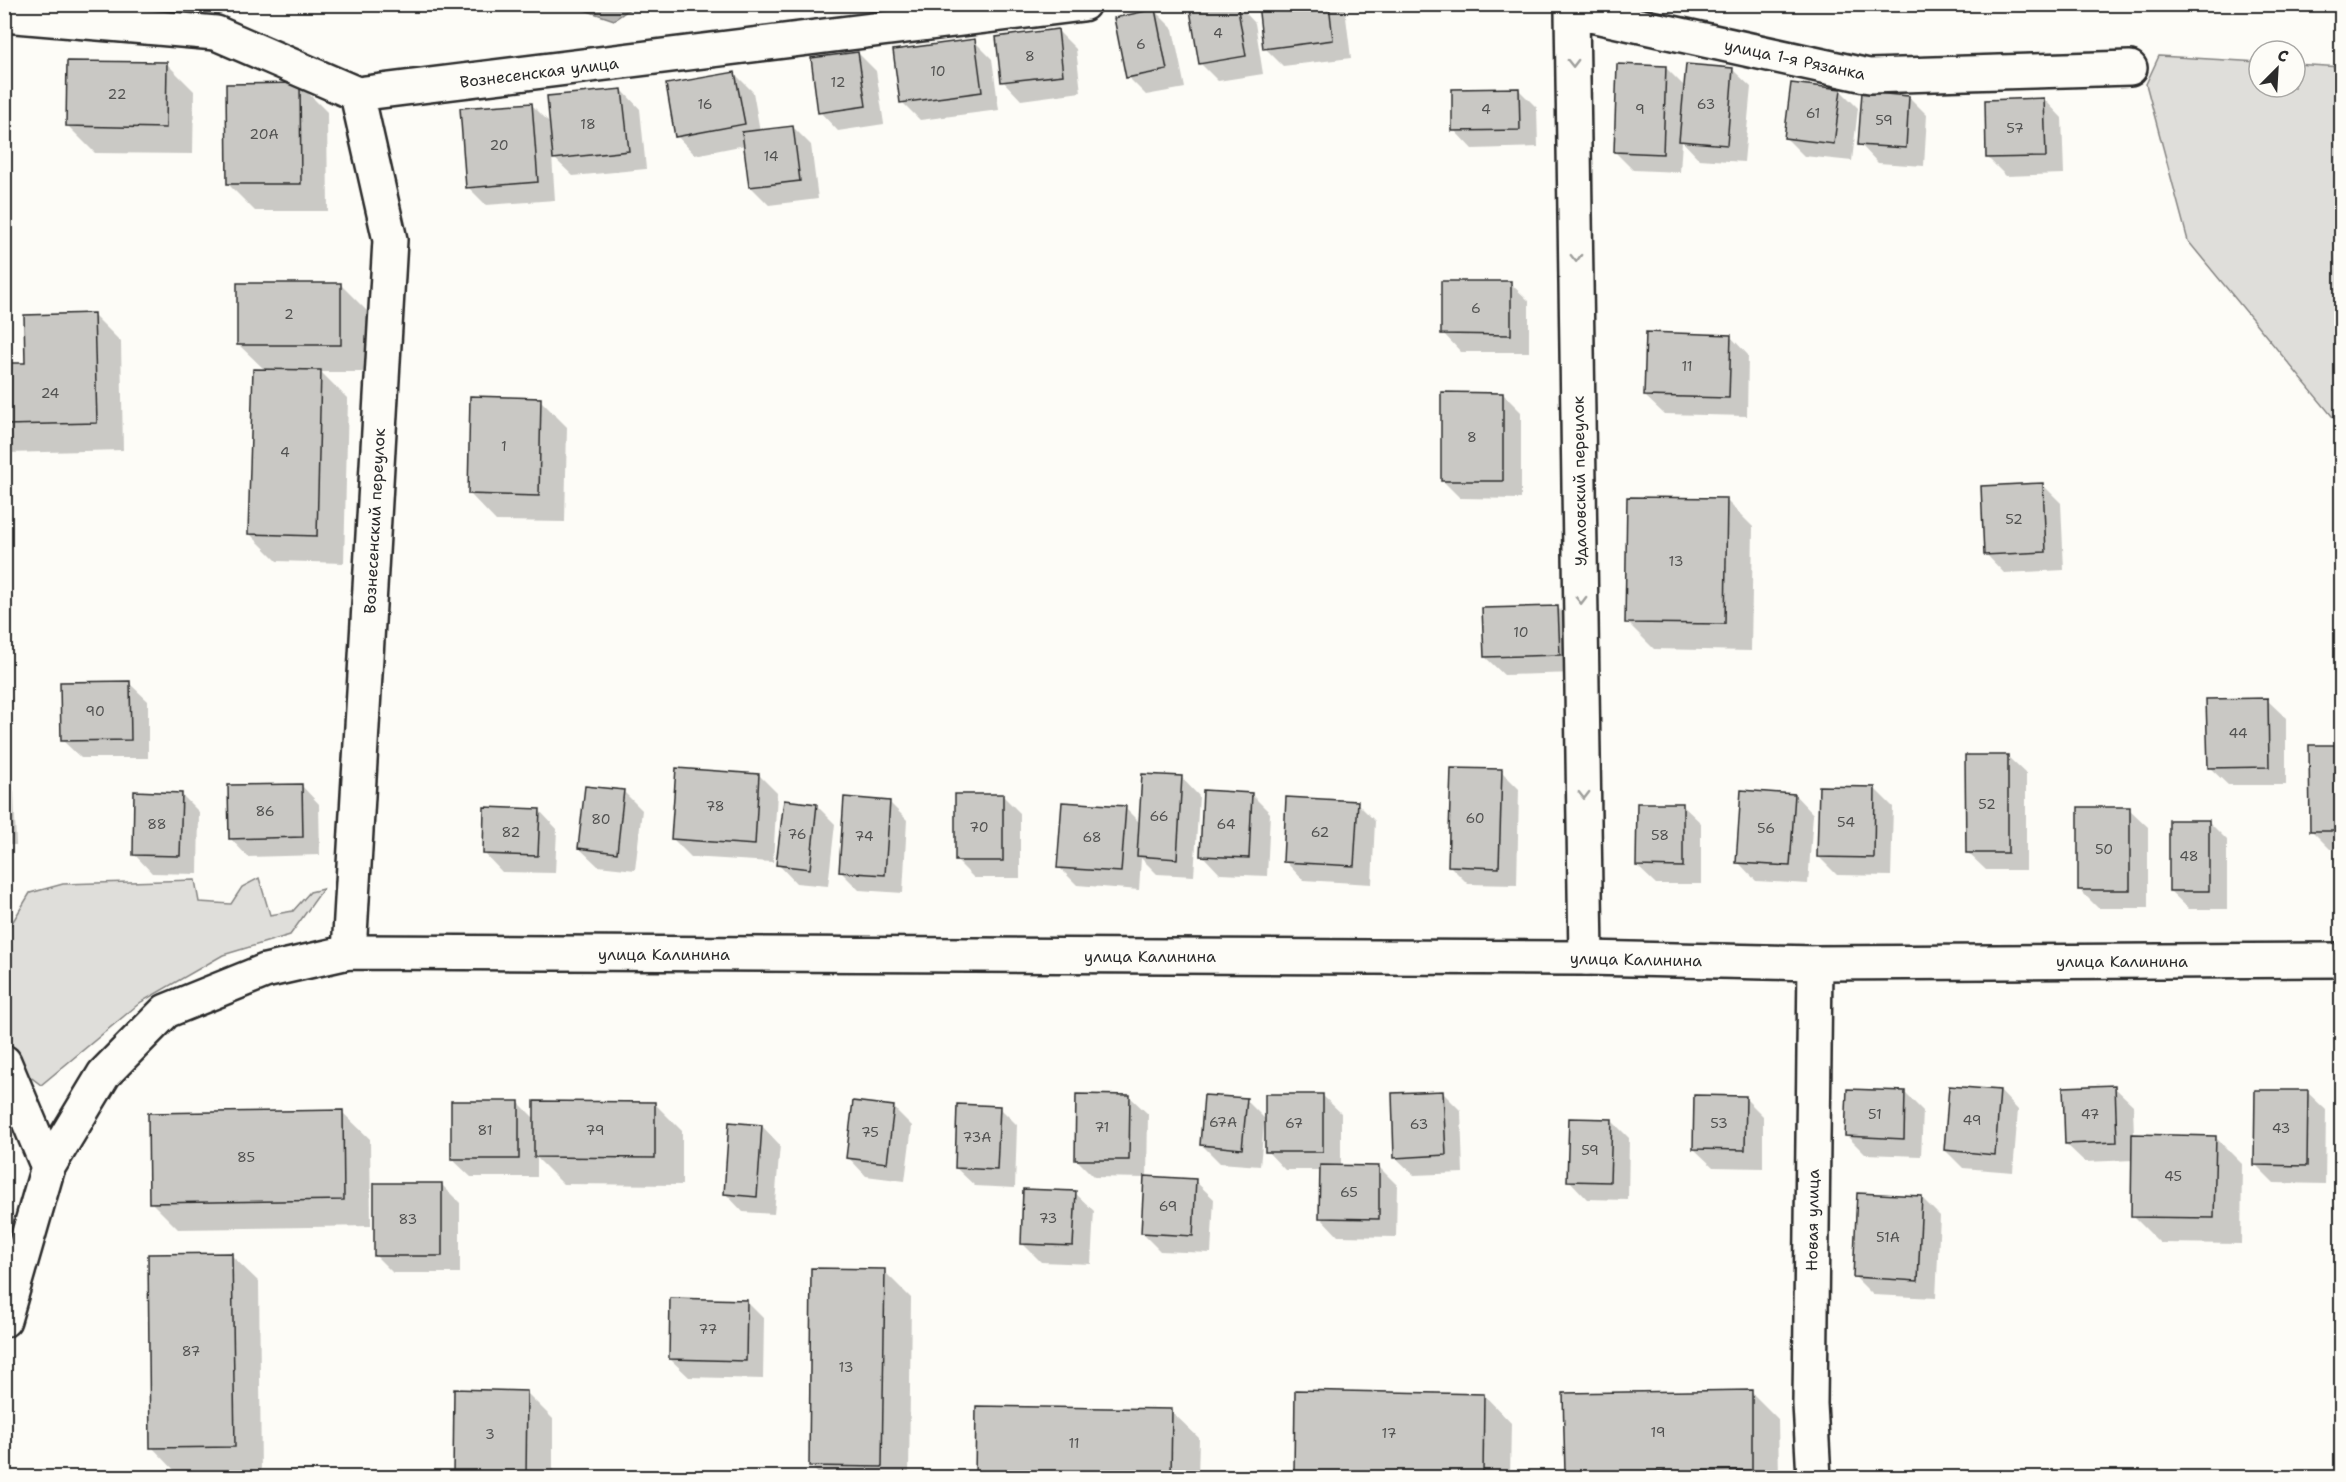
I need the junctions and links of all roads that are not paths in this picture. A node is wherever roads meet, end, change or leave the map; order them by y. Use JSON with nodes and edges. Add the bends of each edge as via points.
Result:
{"nodes":[{"id":1,"x":1083,"y":4,"type":"edge"},
{"id":2,"x":1573,"y":8,"type":"edge"},
{"id":3,"x":4,"y":15,"type":"edge"},
{"id":4,"x":2130,"y":68,"type":"dead end"},
{"id":5,"x":357,"y":94,"type":"junction"},
{"id":6,"x":349,"y":952,"type":"junction"},
{"id":7,"x":1586,"y":958,"type":"junction"},
{"id":8,"x":2342,"y":960,"type":"edge"},
{"id":9,"x":1815,"y":963,"type":"junction"},
{"id":10,"x":4,"y":1062,"type":"edge"},
{"id":11,"x":48,"y":1167,"type":"junction"},
{"id":12,"x":4,"y":1320,"type":"edge"},
{"id":13,"x":1814,"y":1478,"type":"edge"}],
"edges":[{"from":1,"to":5,"type":"street","name":"Вознесенская улица"},
{"from":2,"to":4,"type":"street","name":"улица 1-я Рязанка","via":[[1869,76]]},
{"from":2,"to":7,"type":"street","name":"Удаловский переулок","one_way":true},
{"from":3,"to":5,"type":"street","via":[[216,33]]},
{"from":5,"to":6,"type":"street","name":"Вознесенский переулок","via":[[390,240]]},
{"from":6,"to":7,"type":"street","name":"улица Калинина"},
{"from":6,"to":11,"type":"street","name":"улица Калинина","via":[[265,971],[166,1011],[104,1074]]},
{"from":7,"to":9,"type":"street","name":"улица Калинина"},
{"from":8,"to":9,"type":"street","name":"улица Калинина"},
{"from":9,"to":13,"type":"street","name":"Новая улица","via":[[1810,1404]]},
{"from":10,"to":11,"type":"street"},
{"from":11,"to":12,"type":"street","name":"улица Калинина"}]}
